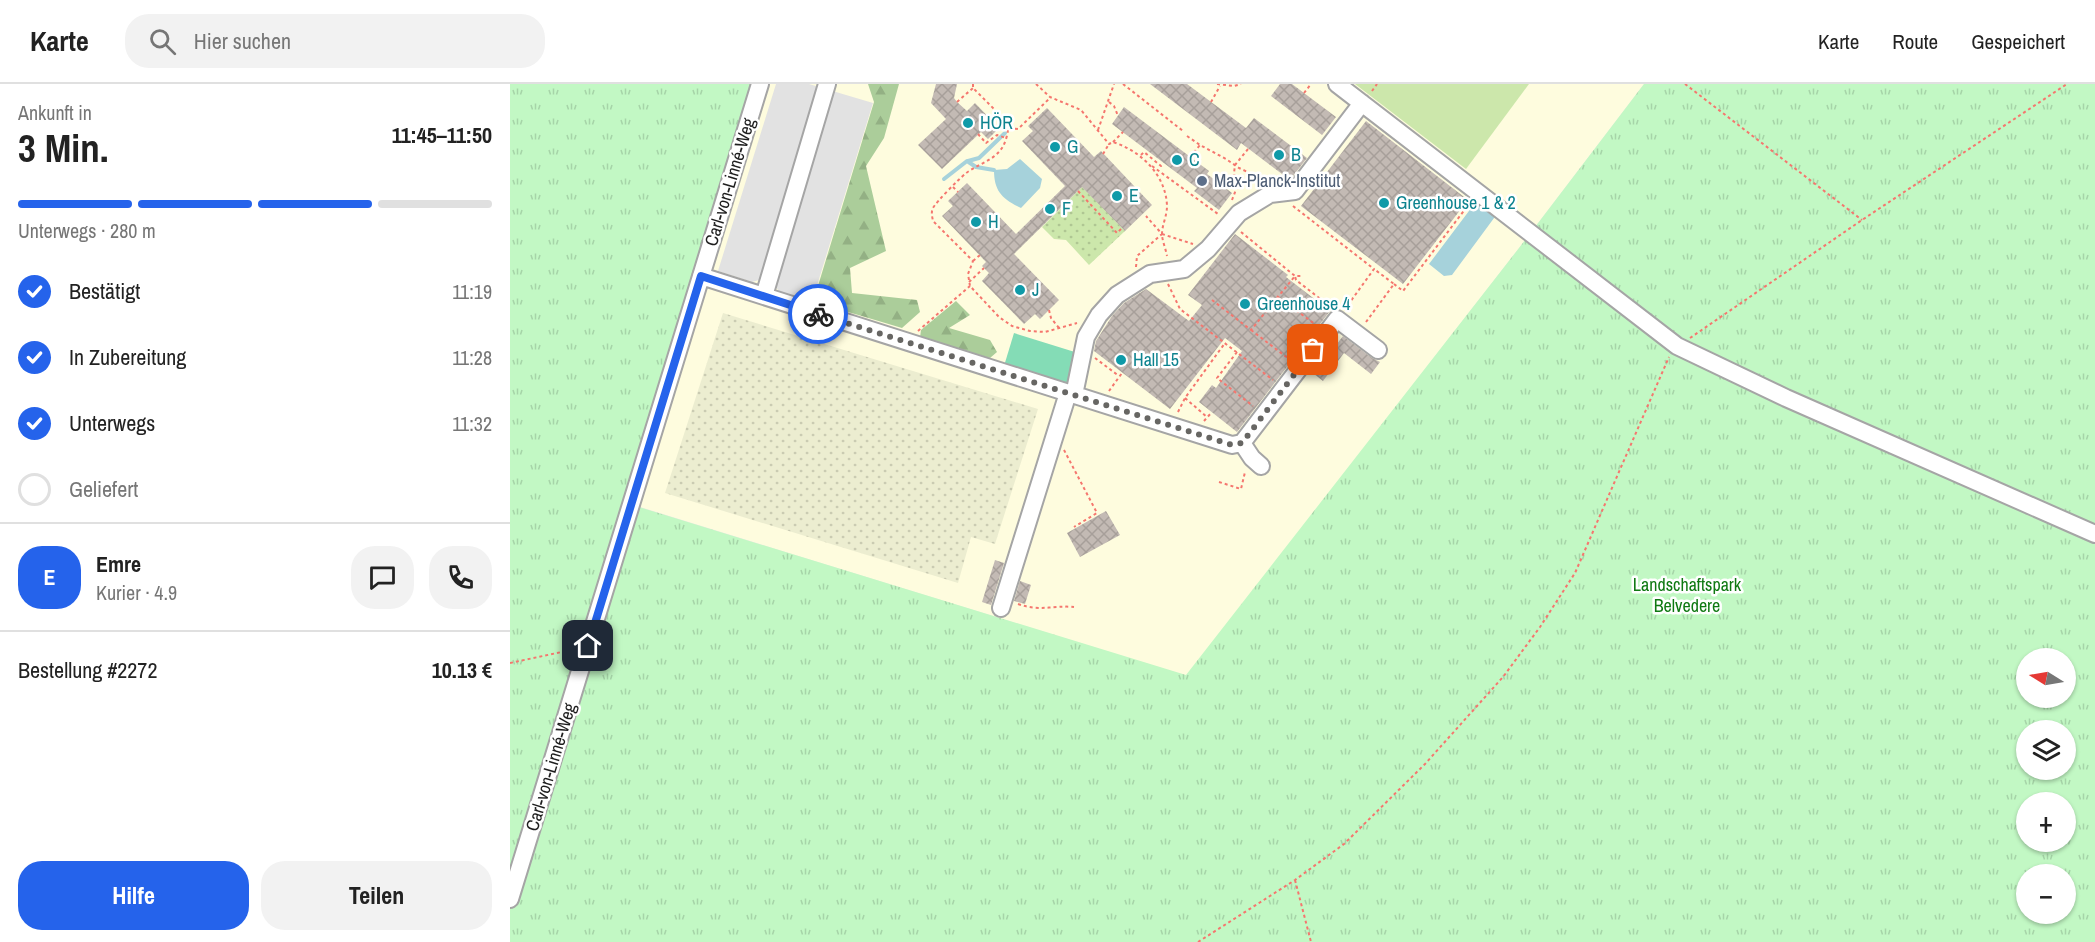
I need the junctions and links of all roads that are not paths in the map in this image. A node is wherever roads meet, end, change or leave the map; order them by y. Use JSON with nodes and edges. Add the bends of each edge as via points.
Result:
{"nodes":[{"id":1,"x":760,"y":84,"type":"edge"},
{"id":2,"x":827,"y":84,"type":"edge"},
{"id":3,"x":1337,"y":84,"type":"edge"},
{"id":4,"x":1362,"y":104,"type":"junction"},
{"id":5,"x":701,"y":276,"type":"junction"},
{"id":6,"x":764,"y":296,"type":"junction"},
{"id":7,"x":1378,"y":350,"type":"dead end"},
{"id":8,"x":1071,"y":394,"type":"junction"},
{"id":9,"x":1242,"y":443,"type":"junction"},
{"id":10,"x":1256,"y":462,"type":"road end"},
{"id":11,"x":2095,"y":534,"type":"edge"},
{"id":12,"x":1003,"y":604,"type":"road end"},
{"id":13,"x":510,"y":899,"type":"edge"}],
"edges":[{"from":1,"to":5,"type":"street","name":"Carl-von-Linné-Weg"},
{"from":2,"to":6,"type":"street"},
{"from":3,"to":4,"type":"street"},
{"from":4,"to":8,"type":"street","via":[[1295,191],[1269,194],[1234,218],[1208,249],[1184,269],[1150,274],[1117,295],[1086,337]]},
{"from":4,"to":11,"type":"street","via":[[1677,346]]},
{"from":5,"to":6,"type":"street"},
{"from":5,"to":13,"type":"street","name":"Carl-von-Linné-Weg"},
{"from":6,"to":8,"type":"street"},
{"from":7,"to":9,"type":"street","via":[[1339,317]]},
{"from":8,"to":9,"type":"street","via":[[1232,445]]},
{"from":8,"to":12,"type":"street"},
{"from":9,"to":10,"type":"street"}]}
